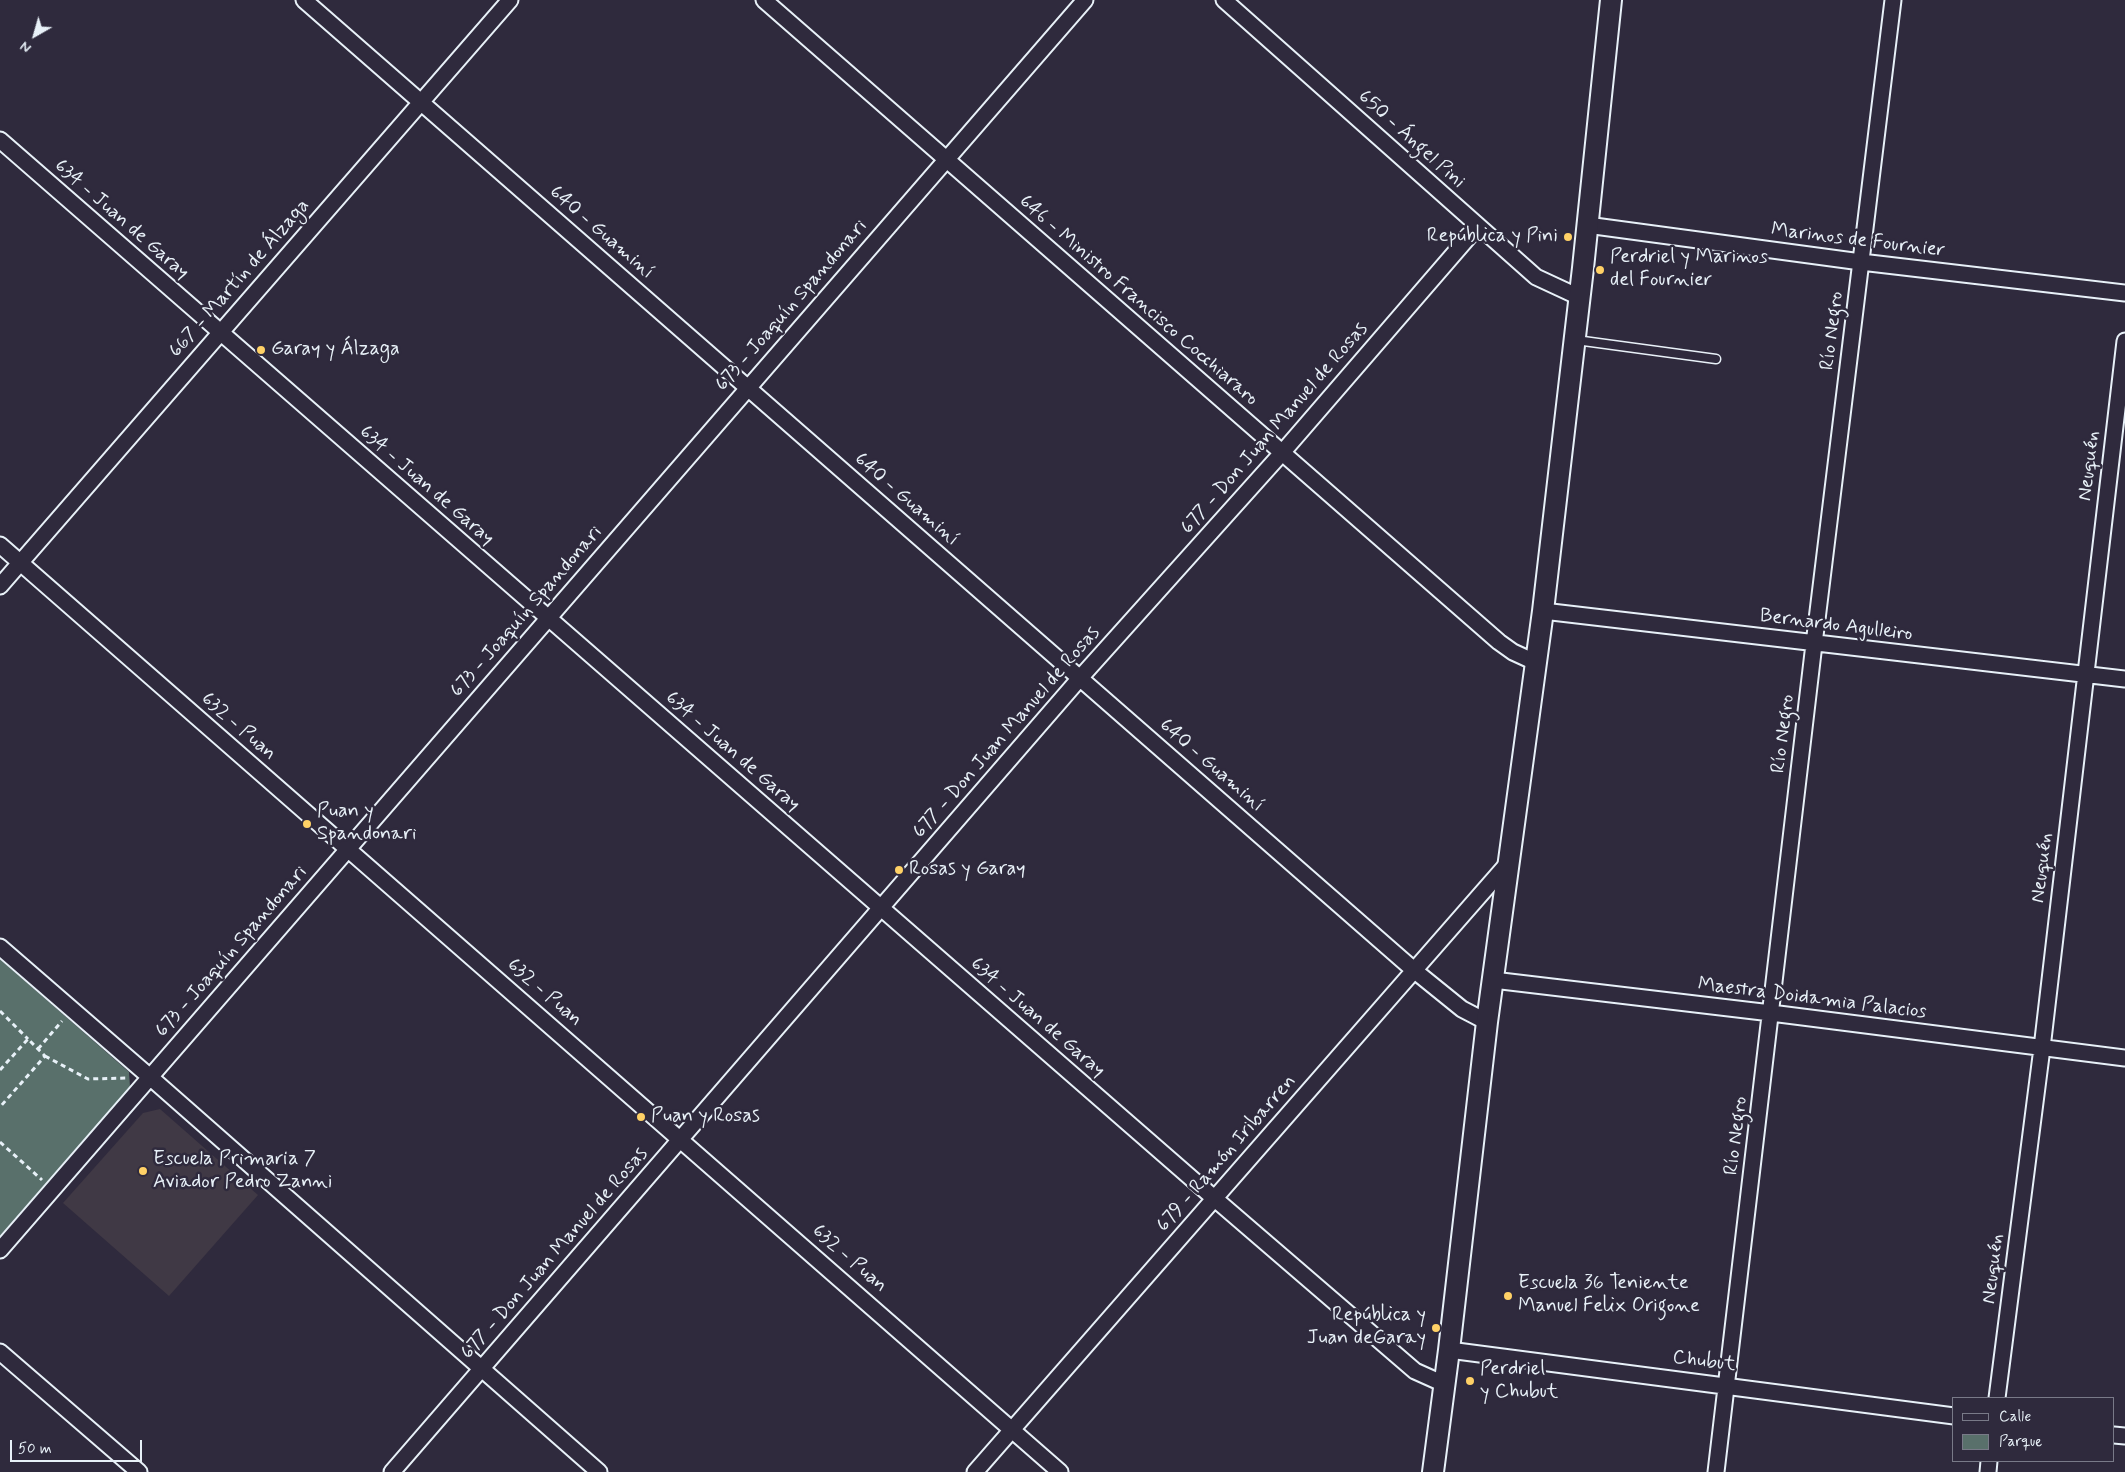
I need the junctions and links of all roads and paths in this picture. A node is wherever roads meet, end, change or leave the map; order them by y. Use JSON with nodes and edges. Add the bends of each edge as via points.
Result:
{"nodes":[{"id":1,"x":304,"y":0,"type":"edge"},
{"id":2,"x":510,"y":0,"type":"edge"},
{"id":3,"x":764,"y":0,"type":"edge"},
{"id":4,"x":1085,"y":0,"type":"edge"},
{"id":5,"x":1224,"y":0,"type":"edge"},
{"id":6,"x":1611,"y":0,"type":"edge"},
{"id":7,"x":1893,"y":0,"type":"edge"},
{"id":8,"x":421,"y":102,"type":"junction"},
{"id":9,"x":0,"y":140,"type":"edge"},
{"id":10,"x":946,"y":159,"type":"junction"},
{"id":11,"x":1587,"y":225,"type":"junction"},
{"id":12,"x":1478,"y":226,"type":"junction"},
{"id":13,"x":1862,"y":262,"type":"junction"},
{"id":14,"x":2125,"y":293,"type":"edge"},
{"id":15,"x":1580,"y":297,"type":"junction"},
{"id":16,"x":220,"y":333,"type":"junction"},
{"id":17,"x":1574,"y":340,"type":"junction"},
{"id":18,"x":2125,"y":342,"type":"edge"},
{"id":19,"x":1716,"y":358,"type":"dead end"},
{"id":20,"x":747,"y":388,"type":"junction"},
{"id":21,"x":1282,"y":454,"type":"junction"},
{"id":22,"x":0,"y":545,"type":"edge"},
{"id":23,"x":20,"y":562,"type":"junction"},
{"id":24,"x":0,"y":586,"type":"edge"},
{"id":25,"x":1543,"y":611,"type":"junction"},
{"id":26,"x":548,"y":619,"type":"junction"},
{"id":27,"x":1814,"y":644,"type":"junction"},
{"id":28,"x":1537,"y":664,"type":"junction"},
{"id":29,"x":2086,"y":674,"type":"junction"},
{"id":30,"x":1080,"y":678,"type":"junction"},
{"id":31,"x":2125,"y":679,"type":"edge"},
{"id":32,"x":348,"y":849,"type":"junction"},
{"id":33,"x":1509,"y":862,"type":"junction"},
{"id":34,"x":882,"y":909,"type":"junction"},
{"id":35,"x":0,"y":948,"type":"edge"},
{"id":36,"x":1415,"y":970,"type":"junction"},
{"id":37,"x":1493,"y":980,"type":"junction"},
{"id":38,"x":72,"y":1009,"type":"junction"},
{"id":39,"x":0,"y":1011,"type":"edge"},
{"id":40,"x":1771,"y":1013,"type":"junction"},
{"id":41,"x":1487,"y":1022,"type":"junction"},
{"id":42,"x":28,"y":1039,"type":"junction"},
{"id":43,"x":2042,"y":1048,"type":"junction"},
{"id":44,"x":38,"y":1049,"type":"junction"},
{"id":45,"x":46,"y":1056,"type":"junction"},
{"id":46,"x":2125,"y":1058,"type":"edge"},
{"id":47,"x":0,"y":1070,"type":"edge"},
{"id":48,"x":150,"y":1077,"type":"junction"},
{"id":49,"x":0,"y":1107,"type":"edge"},
{"id":50,"x":682,"y":1140,"type":"junction"},
{"id":51,"x":0,"y":1142,"type":"edge"},
{"id":52,"x":53,"y":1190,"type":"junction"},
{"id":53,"x":1214,"y":1198,"type":"junction"},
{"id":54,"x":0,"y":1250,"type":"edge"},
{"id":55,"x":1449,"y":1350,"type":"junction"},
{"id":56,"x":0,"y":1352,"type":"edge"},
{"id":57,"x":482,"y":1369,"type":"junction"},
{"id":58,"x":1444,"y":1384,"type":"junction"},
{"id":59,"x":1727,"y":1385,"type":"junction"},
{"id":60,"x":1997,"y":1397,"type":"edge"},
{"id":61,"x":1952,"y":1416,"type":"edge"},
{"id":62,"x":1012,"y":1430,"type":"junction"},
{"id":63,"x":139,"y":1472,"type":"edge"},
{"id":64,"x":392,"y":1472,"type":"edge"},
{"id":65,"x":599,"y":1472,"type":"edge"},
{"id":66,"x":976,"y":1472,"type":"edge"},
{"id":67,"x":1060,"y":1472,"type":"edge"},
{"id":68,"x":1433,"y":1472,"type":"edge"},
{"id":69,"x":1716,"y":1472,"type":"edge"}],
"edges":[{"from":1,"to":8,"type":"street","name":"640 - Guaminí"},
{"from":2,"to":8,"type":"street","name":"667 - Martín de Álzaga"},
{"from":3,"to":10,"type":"street","name":"646 - Ministro Francisco Cocchiararo"},
{"from":4,"to":10,"type":"street","name":"673 - Joaquín Spandonari"},
{"from":5,"to":12,"type":"street","name":"650 - Ángel Pini"},
{"from":6,"to":11,"type":"main road"},
{"from":7,"to":13,"type":"street","name":"Río Negro"},
{"from":8,"to":16,"type":"street","name":"667 - Martín de Álzaga"},
{"from":8,"to":20,"type":"street","name":"640 - Guaminí"},
{"from":9,"to":16,"type":"street","name":"634 - Juan de Garay"},
{"from":10,"to":20,"type":"street","name":"673 - Joaquín Spandonari"},
{"from":10,"to":21,"type":"street","name":"646 - Ministro Francisco Cocchiararo"},
{"from":11,"to":13,"type":"street","name":"Marinos de Fournier"},
{"from":11,"to":15,"type":"main road"},
{"from":12,"to":15,"type":"street","name":"650 - Ángel Pini","via":[[1536,277]]},
{"from":12,"to":21,"type":"street","name":"677 - Don Juan Manuel de Rosas"},
{"from":13,"to":14,"type":"street","name":"Marinos de Fournier"},
{"from":13,"to":27,"type":"street","name":"Río Negro"},
{"from":15,"to":17,"type":"main road"},
{"from":16,"to":23,"type":"street","name":"667 - Martín de Álzaga"},
{"from":16,"to":26,"type":"street","name":"634 - Juan de Garay"},
{"from":17,"to":19,"type":"lane"},
{"from":17,"to":25,"type":"main road"},
{"from":18,"to":29,"type":"street","name":"Neuquén"},
{"from":20,"to":26,"type":"street","name":"673 - Joaquín Spandonari"},
{"from":20,"to":30,"type":"street","name":"640 - Guaminí"},
{"from":21,"to":28,"type":"street","name":"646 - Ministro Francisco Cocchiararo","via":[[1499,642]]},
{"from":21,"to":30,"type":"street","name":"677 - Don Juan Manuel de Rosas"},
{"from":22,"to":23,"type":"street","name":"632 - Puan"},
{"from":23,"to":24,"type":"street","name":"667 - Martín de Álzaga"},
{"from":23,"to":32,"type":"street","name":"632 - Puan"},
{"from":25,"to":27,"type":"street","name":"Bernardo Agulleiro"},
{"from":25,"to":28,"type":"main road"},
{"from":26,"to":32,"type":"street","name":"673 - Joaquín Spandonari"},
{"from":26,"to":34,"type":"street","name":"634 - Juan de Garay"},
{"from":27,"to":29,"type":"street","name":"Bernardo Agulleiro"},
{"from":27,"to":40,"type":"street","name":"Río Negro"},
{"from":28,"to":33,"type":"main road"},
{"from":29,"to":31,"type":"street","name":"Bernardo Agulleiro"},
{"from":29,"to":43,"type":"street","name":"Neuquén"},
{"from":30,"to":34,"type":"street","name":"677 - Don Juan Manuel de Rosas"},
{"from":30,"to":36,"type":"street","name":"640 - Guaminí"},
{"from":32,"to":48,"type":"street","name":"673 - Joaquín Spandonari"},
{"from":32,"to":50,"type":"street","name":"632 - Puan"},
{"from":33,"to":36,"type":"street","name":"679 - Ramón Iribarren"},
{"from":33,"to":37,"type":"main road"},
{"from":34,"to":50,"type":"street","name":"677 - Don Juan Manuel de Rosas"},
{"from":34,"to":53,"type":"street","name":"634 - Juan de Garay"},
{"from":35,"to":38,"type":"street"},
{"from":36,"to":41,"type":"street","name":"640 - Guaminí","via":[[1462,1009]]},
{"from":36,"to":53,"type":"street","name":"679 - Ramón Iribarren"},
{"from":37,"to":40,"type":"street","name":"Maestra Doidamia Palacios"},
{"from":37,"to":41,"type":"main road"},
{"from":38,"to":44,"type":"path"},
{"from":38,"to":48,"type":"street"},
{"from":39,"to":42,"type":"path"},
{"from":40,"to":43,"type":"street","name":"Maestra Doidamia Palacios"},
{"from":40,"to":59,"type":"street","name":"Río Negro"},
{"from":41,"to":55,"type":"main road"},
{"from":42,"to":44,"type":"path"},
{"from":42,"to":47,"type":"path"},
{"from":43,"to":46,"type":"street","name":"Maestra Doidamia Palacios"},
{"from":43,"to":60,"type":"street","name":"Neuquén"},
{"from":44,"to":45,"type":"path"},
{"from":45,"to":48,"type":"path","via":[[88,1079]]},
{"from":45,"to":49,"type":"path"},
{"from":48,"to":52,"type":"street","name":"673 - Joaquín Spandonari"},
{"from":48,"to":57,"type":"street"},
{"from":50,"to":57,"type":"street","name":"677 - Don Juan Manuel de Rosas"},
{"from":50,"to":62,"type":"street","name":"632 - Puan"},
{"from":51,"to":52,"type":"path"},
{"from":52,"to":54,"type":"street","name":"673 - Joaquín Spandonari"},
{"from":53,"to":58,"type":"street","name":"634 - Juan de Garay","via":[[1415,1371]]},
{"from":53,"to":62,"type":"street","name":"679 - Ramón Iribarren"},
{"from":55,"to":58,"type":"main road"},
{"from":55,"to":59,"type":"street","name":"Chubut"},
{"from":56,"to":63,"type":"street"},
{"from":57,"to":64,"type":"street","name":"677 - Don Juan Manuel de Rosas"},
{"from":57,"to":65,"type":"street"},
{"from":58,"to":68,"type":"main road"},
{"from":59,"to":61,"type":"street","name":"Chubut"},
{"from":59,"to":69,"type":"street","name":"Río Negro"},
{"from":62,"to":66,"type":"street","name":"679 - Ramón Iribarren"},
{"from":62,"to":67,"type":"street","name":"632 - Puan"}]}
